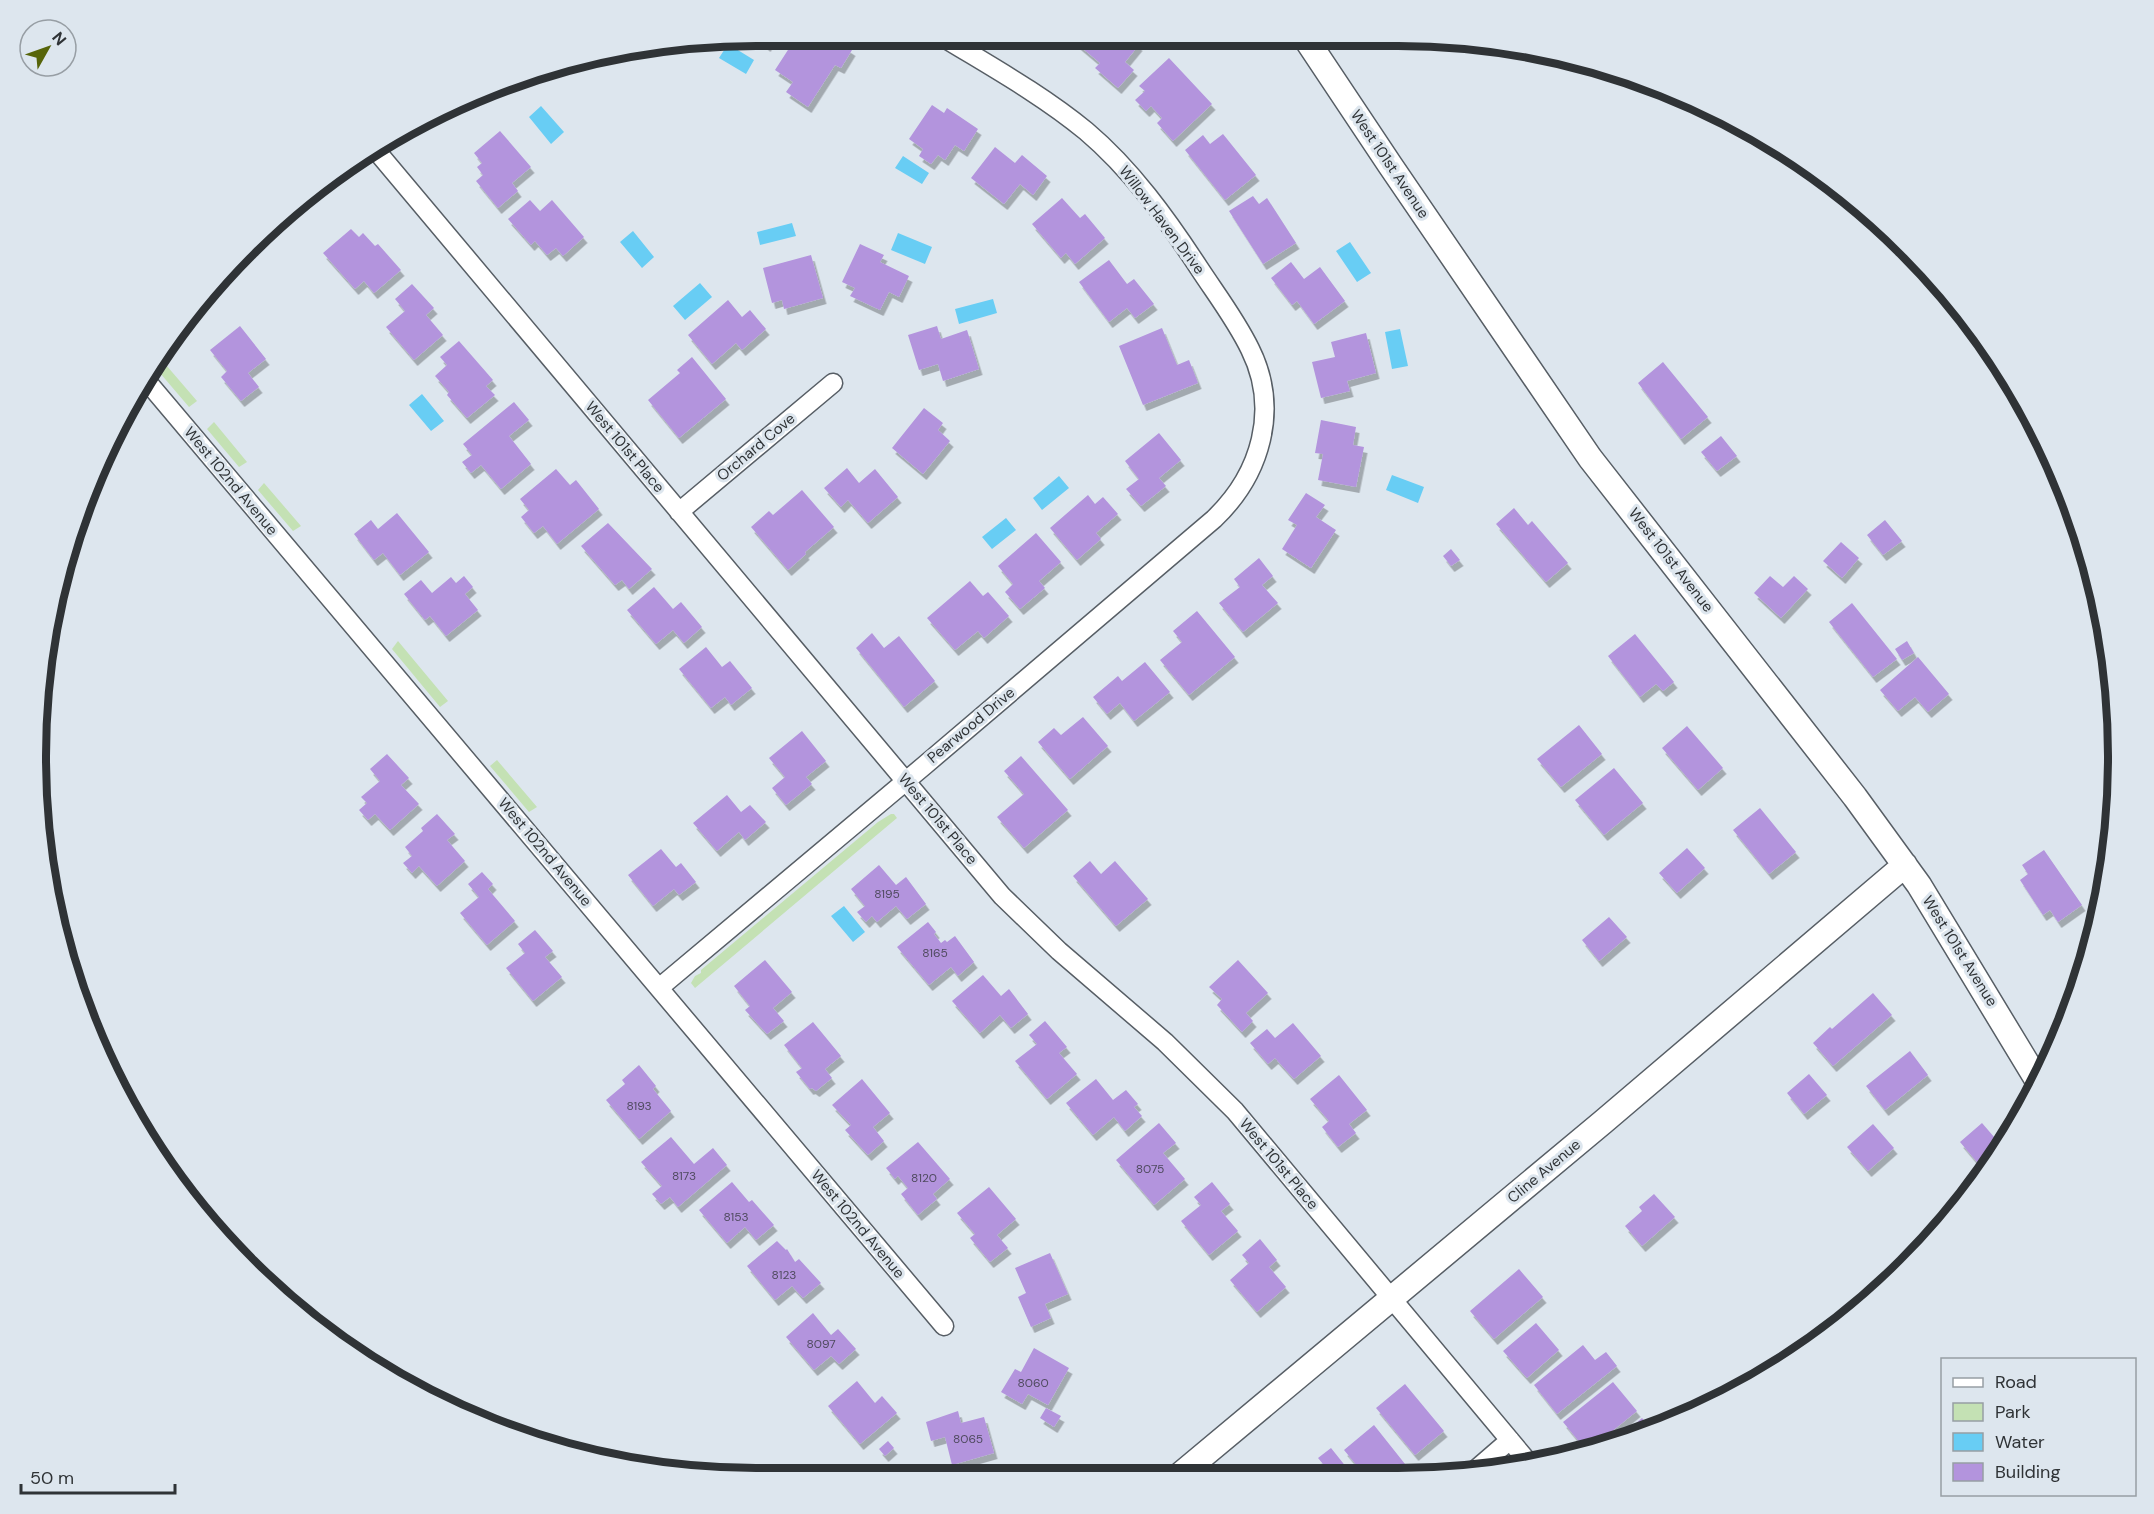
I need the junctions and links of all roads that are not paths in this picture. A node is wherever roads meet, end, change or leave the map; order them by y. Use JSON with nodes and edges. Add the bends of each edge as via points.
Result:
{"nodes":[{"id":1,"x":957,"y":46,"type":"edge"},
{"id":2,"x":1311,"y":46,"type":"edge"},
{"id":3,"x":380,"y":155,"type":"edge"},
{"id":4,"x":833,"y":383,"type":"dead end"},
{"id":5,"x":151,"y":386,"type":"edge"},
{"id":6,"x":1260,"y":444,"type":"joint"},
{"id":7,"x":679,"y":512,"type":"junction"},
{"id":8,"x":906,"y":781,"type":"junction"},
{"id":9,"x":1905,"y":865,"type":"junction"},
{"id":10,"x":659,"y":988,"type":"junction"},
{"id":11,"x":2033,"y":1072,"type":"edge"},
{"id":12,"x":1392,"y":1298,"type":"junction"},
{"id":13,"x":944,"y":1326,"type":"dead end"},
{"id":14,"x":1510,"y":1440,"type":"junction"},
{"id":15,"x":1523,"y":1456,"type":"edge"},
{"id":16,"x":1485,"y":1462,"type":"edge"},
{"id":17,"x":1188,"y":1468,"type":"edge"}],
"edges":[{"from":1,"to":6,"type":"street","name":"Willow Haven Drive","via":[[1084,130],[1113,156],[1156,208],[1251,351],[1263,391]]},
{"from":2,"to":9,"type":"street","name":"West 101st Avenue","via":[[1590,458]]},
{"from":3,"to":7,"type":"street","name":"West 101st Place"},
{"from":4,"to":7,"type":"street","name":"Orchard Cove"},
{"from":5,"to":10,"type":"street","name":"West 102nd Avenue"},
{"from":6,"to":8,"type":"street","name":"Pearwood Drive","via":[[1248,477],[1220,512]]},
{"from":7,"to":8,"type":"street","name":"West 101st Place"},
{"from":8,"to":10,"type":"street","name":"Pearwood Drive"},
{"from":8,"to":12,"type":"street","name":"West 101st Place","via":[[1029,923],[1165,1042],[1234,1111]]},
{"from":9,"to":11,"type":"street","name":"West 101st Avenue"},
{"from":9,"to":12,"type":"street","name":"Cline Avenue"},
{"from":10,"to":13,"type":"street","name":"West 102nd Avenue"},
{"from":12,"to":14,"type":"street","name":"West 101st Place"},
{"from":12,"to":17,"type":"street","name":"Cline Avenue"},
{"from":14,"to":15,"type":"street","name":"West 101st Place"},
{"from":14,"to":16,"type":"street"}]}
